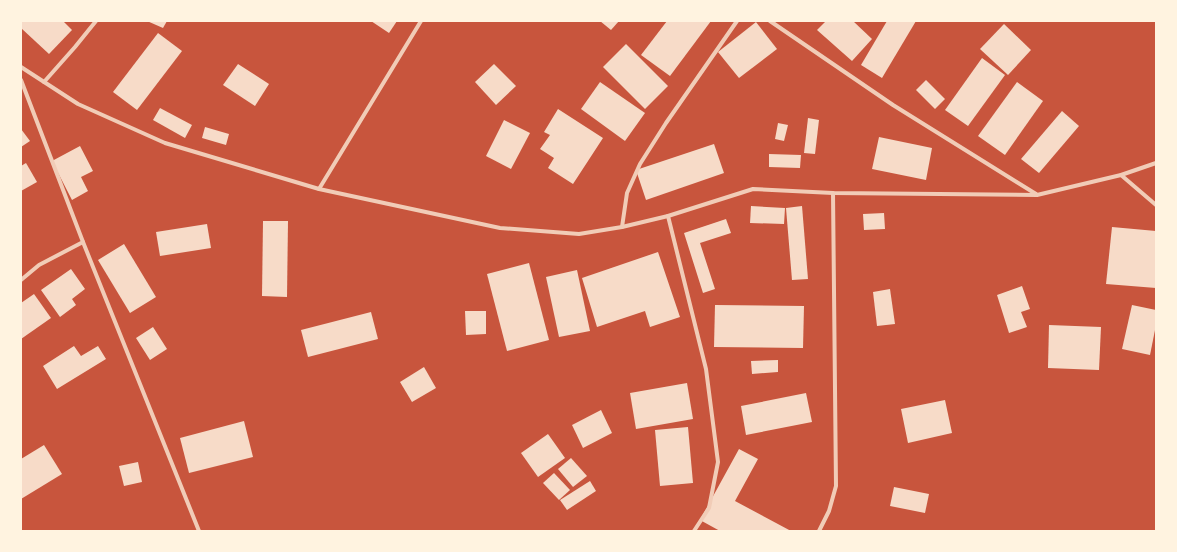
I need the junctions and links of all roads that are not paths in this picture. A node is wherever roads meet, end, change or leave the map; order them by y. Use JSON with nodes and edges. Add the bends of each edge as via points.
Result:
{"nodes":[{"id":1,"x":96,"y":21,"type":"edge"},
{"id":2,"x":421,"y":21,"type":"edge"},
{"id":3,"x":737,"y":21,"type":"edge"},
{"id":4,"x":770,"y":21,"type":"edge"},
{"id":5,"x":21,"y":67,"type":"edge"},
{"id":6,"x":21,"y":80,"type":"edge"},
{"id":7,"x":44,"y":82,"type":"junction"},
{"id":8,"x":1156,"y":163,"type":"edge"},
{"id":9,"x":1121,"y":175,"type":"junction"},
{"id":10,"x":319,"y":189,"type":"junction"},
{"id":11,"x":833,"y":193,"type":"junction"},
{"id":12,"x":1037,"y":195,"type":"junction"},
{"id":13,"x":1156,"y":204,"type":"edge"},
{"id":14,"x":668,"y":216,"type":"junction"},
{"id":15,"x":622,"y":227,"type":"junction"},
{"id":16,"x":83,"y":242,"type":"junction"},
{"id":17,"x":21,"y":280,"type":"edge"},
{"id":18,"x":199,"y":531,"type":"edge"},
{"id":19,"x":694,"y":531,"type":"edge"},
{"id":20,"x":819,"y":531,"type":"edge"}],
"edges":[{"from":1,"to":7,"type":"street"},
{"from":2,"to":10,"type":"street"},
{"from":3,"to":15,"type":"street","via":[[640,164],[627,193]]},
{"from":4,"to":12,"type":"street","via":[[893,104]]},
{"from":5,"to":7,"type":"street"},
{"from":6,"to":16,"type":"street"},
{"from":7,"to":10,"type":"street","via":[[78,104],[165,143]]},
{"from":8,"to":9,"type":"street"},
{"from":9,"to":12,"type":"street"},
{"from":9,"to":13,"type":"street"},
{"from":10,"to":15,"type":"street","via":[[500,228],[579,234]]},
{"from":11,"to":12,"type":"street"},
{"from":11,"to":14,"type":"street","via":[[753,189]]},
{"from":11,"to":20,"type":"street","via":[[836,486],[829,512]]},
{"from":14,"to":15,"type":"street"},
{"from":14,"to":19,"type":"street","via":[[706,369],[718,462],[709,508]]},
{"from":16,"to":17,"type":"street","via":[[40,265]]},
{"from":16,"to":18,"type":"street"}]}
